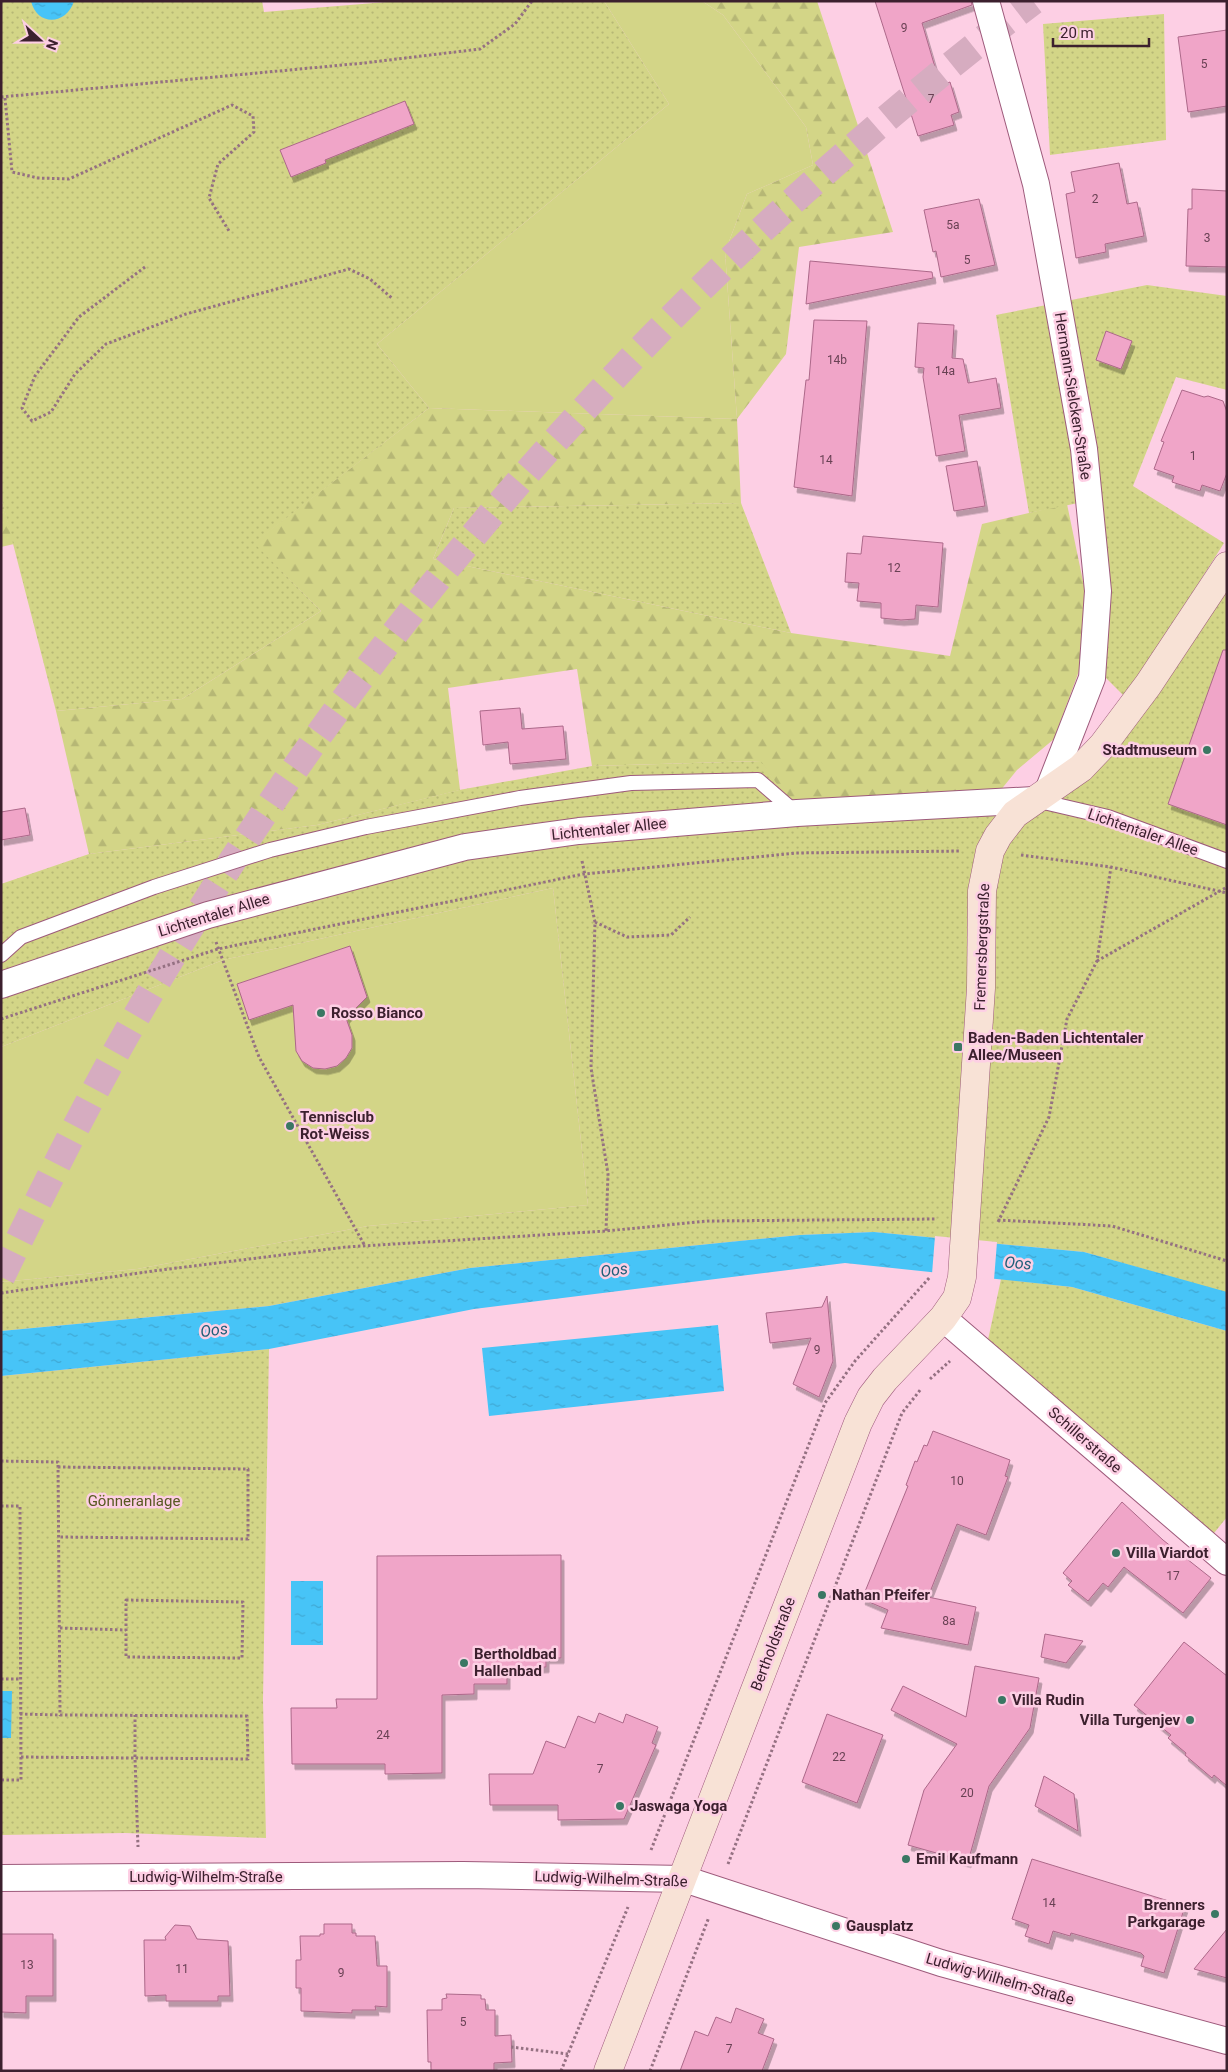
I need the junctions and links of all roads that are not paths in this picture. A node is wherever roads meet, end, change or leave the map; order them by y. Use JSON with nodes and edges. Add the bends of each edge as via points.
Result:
{"nodes":[{"id":1,"x":986,"y":1,"type":"edge"},
{"id":2,"x":1227,"y":566,"type":"edge"},
{"id":3,"x":1041,"y":796,"type":"junction"},
{"id":4,"x":797,"y":813,"type":"junction"},
{"id":5,"x":1227,"y":861,"type":"edge"},
{"id":6,"x":1,"y":956,"type":"edge"},
{"id":7,"x":1,"y":984,"type":"edge"},
{"id":8,"x":966,"y":1229,"type":"joint"},
{"id":9,"x":943,"y":1318,"type":"junction"},
{"id":10,"x":1227,"y":1562,"type":"edge"},
{"id":11,"x":1,"y":1878,"type":"edge"},
{"id":12,"x":684,"y":1879,"type":"junction"},
{"id":13,"x":1227,"y":2041,"type":"edge"},
{"id":14,"x":608,"y":2071,"type":"edge"}],
"edges":[{"from":1,"to":3,"type":"street","name":"Hermann-Sielcken-Straße","via":[[1036,184],[1084,449],[1098,591],[1092,678]]},
{"from":2,"to":3,"type":"main road","name":"Fremersbergstraße","via":[[1148,685],[1103,745],[1081,768]]},
{"from":3,"to":4,"type":"street","name":"Lichtentaler Allee"},
{"from":3,"to":5,"type":"lane","name":"Lichtentaler Allee"},
{"from":3,"to":8,"type":"main road","name":"Fremersbergstraße","via":[[1015,814],[998,836],[990,851],[982,891],[982,988]]},
{"from":4,"to":6,"type":"lane","via":[[758,780],[631,783],[520,798],[366,826],[270,850],[154,887],[22,937]]},
{"from":4,"to":7,"type":"street","name":"Lichtentaler Allee","via":[[579,830],[465,847],[208,915]]},
{"from":8,"to":9,"type":"main road","name":"Bertholdstraße","via":[[957,1298]]},
{"from":9,"to":10,"type":"street","name":"Schillerstraße"},
{"from":9,"to":12,"type":"main road","name":"Bertholdstraße","via":[[885,1379],[871,1397],[858,1423],[706,1814]]},
{"from":11,"to":12,"type":"street","name":"Ludwig-Wilhelm-Straße","via":[[463,1875]]},
{"from":12,"to":13,"type":"street","name":"Ludwig-Wilhelm-Straße","via":[[942,1963]]},
{"from":12,"to":14,"type":"main road","name":"Bertholdstraße"}]}
